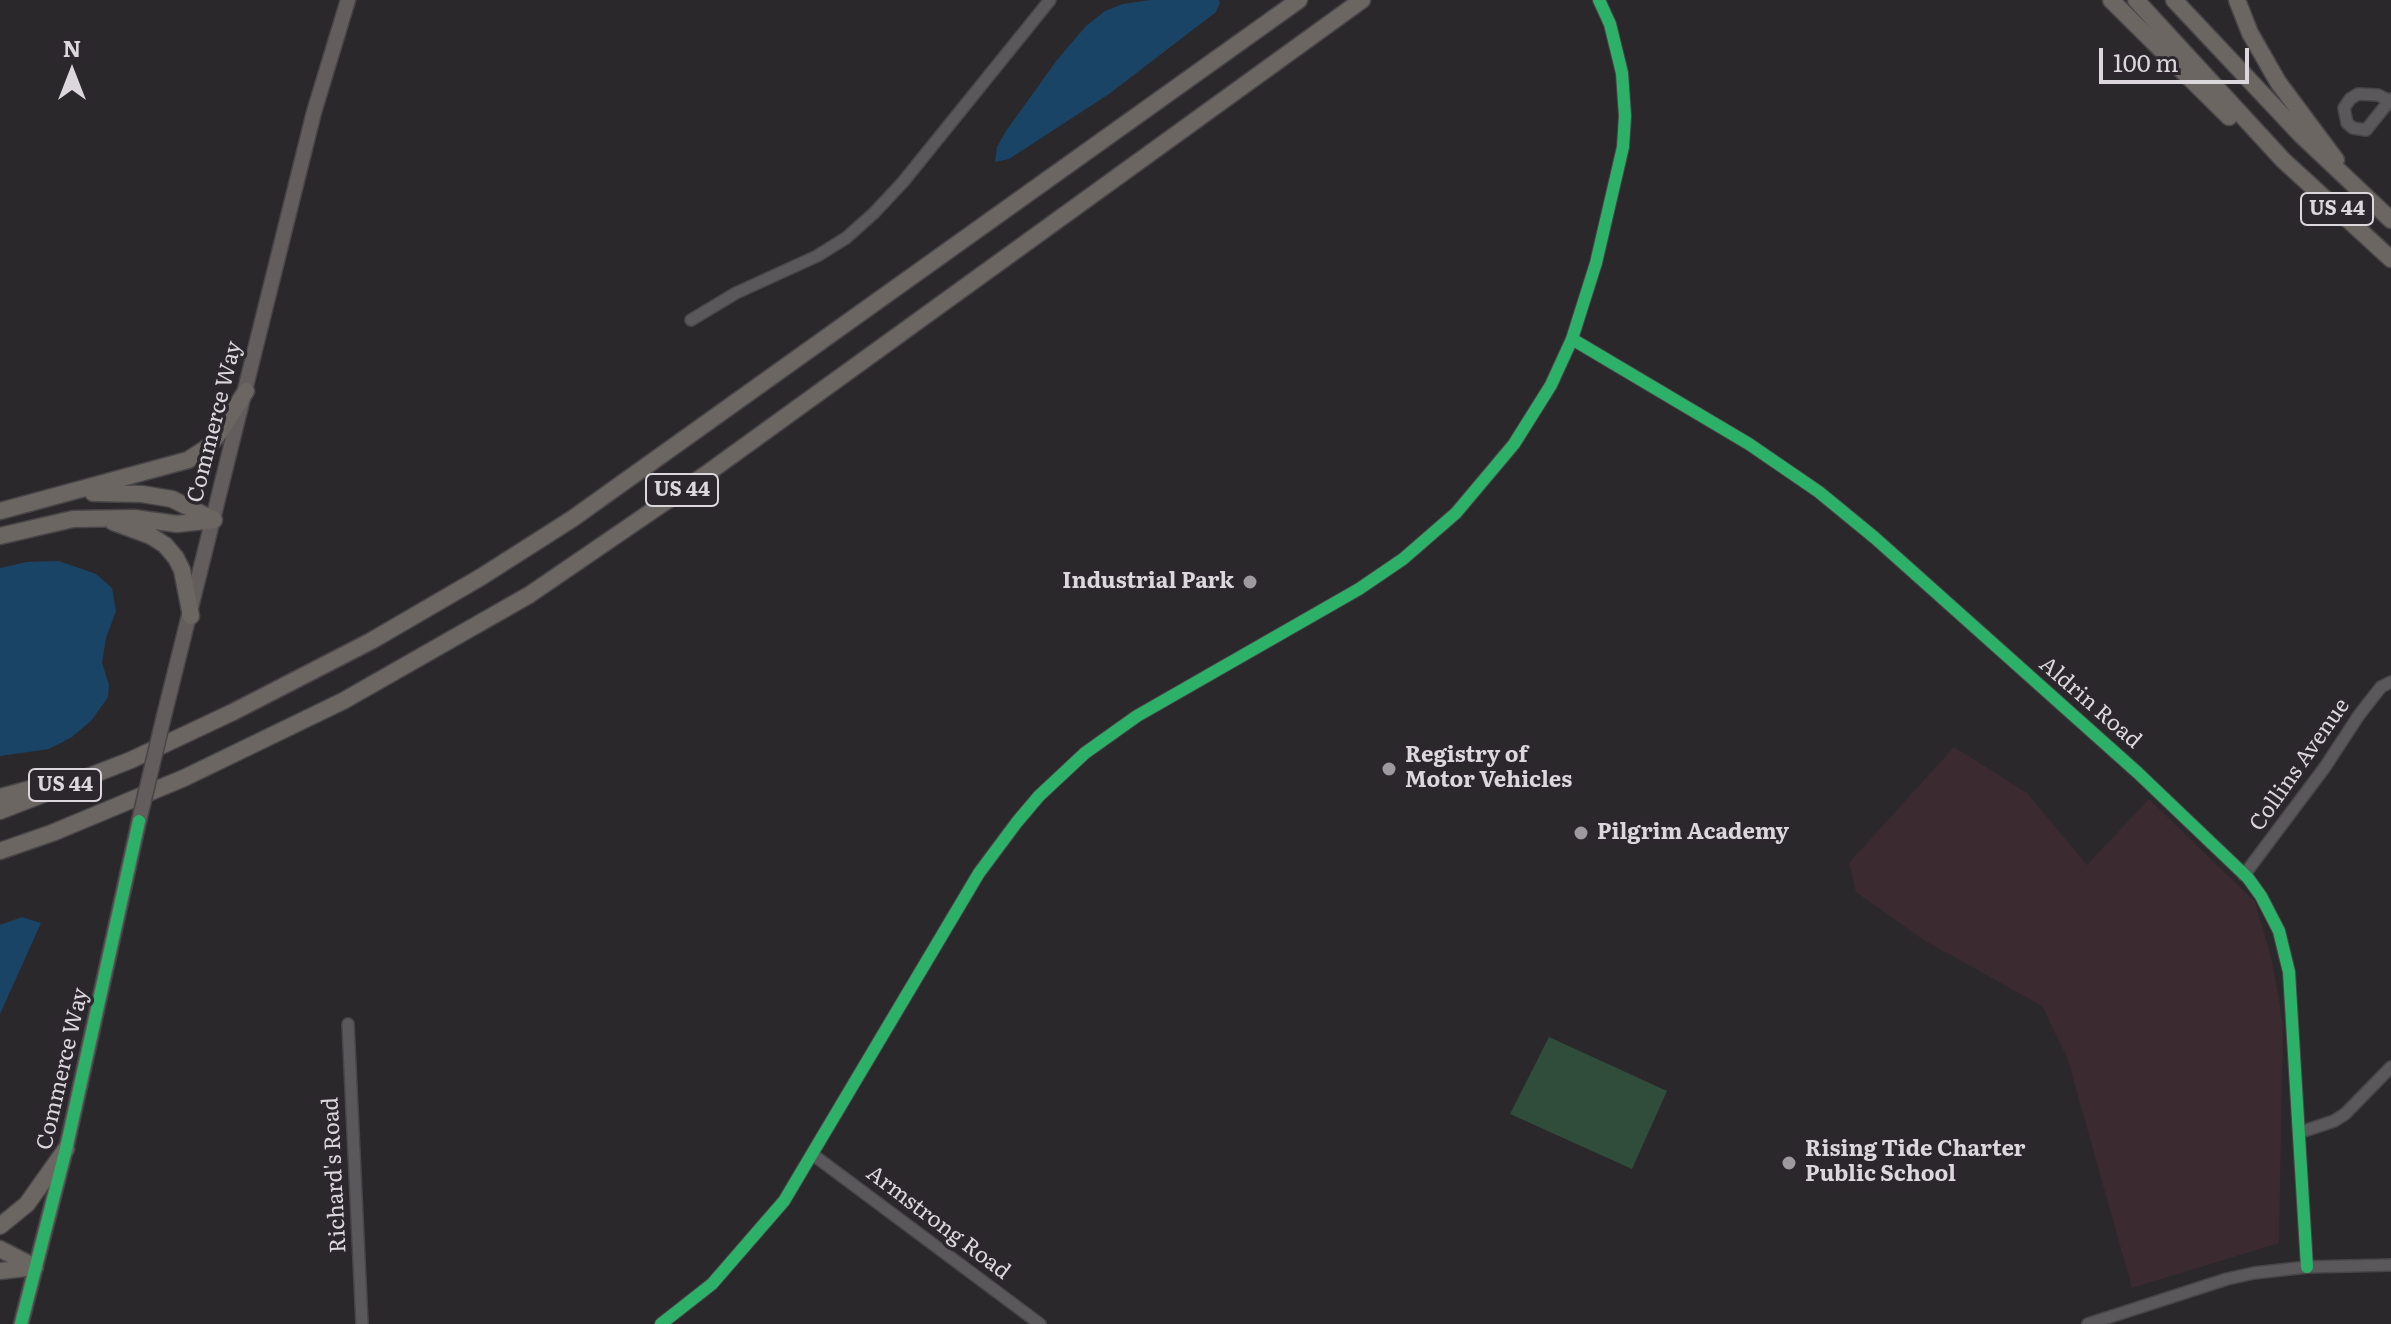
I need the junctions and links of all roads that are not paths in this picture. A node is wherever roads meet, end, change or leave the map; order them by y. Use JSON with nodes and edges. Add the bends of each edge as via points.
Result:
{"nodes":[{"id":1,"x":348,"y":0,"type":"edge"},
{"id":2,"x":1050,"y":0,"type":"edge"},
{"id":3,"x":1299,"y":0,"type":"edge"},
{"id":4,"x":1362,"y":0,"type":"edge"},
{"id":5,"x":1599,"y":0,"type":"edge"},
{"id":6,"x":2111,"y":0,"type":"edge"},
{"id":7,"x":2136,"y":0,"type":"edge"},
{"id":8,"x":2174,"y":0,"type":"edge"},
{"id":9,"x":2237,"y":0,"type":"edge"},
{"id":10,"x":2283,"y":160,"type":"junction"},
{"id":11,"x":2349,"y":182,"type":"junction"},
{"id":12,"x":2391,"y":220,"type":"edge"},
{"id":13,"x":2391,"y":259,"type":"edge"},
{"id":14,"x":691,"y":320,"type":"dead end"},
{"id":15,"x":1572,"y":339,"type":"junction"},
{"id":16,"x":246,"y":391,"type":"junction"},
{"id":17,"x":60,"y":496,"type":"junction"},
{"id":18,"x":0,"y":511,"type":"edge"},
{"id":19,"x":96,"y":517,"type":"junction"},
{"id":20,"x":214,"y":520,"type":"junction"},
{"id":21,"x":0,"y":536,"type":"edge"},
{"id":22,"x":191,"y":616,"type":"junction"},
{"id":23,"x":2391,"y":682,"type":"edge"},
{"id":24,"x":131,"y":760,"type":"junction"},
{"id":25,"x":0,"y":797,"type":"edge"},
{"id":26,"x":0,"y":811,"type":"edge"},
{"id":27,"x":0,"y":853,"type":"edge"},
{"id":28,"x":2244,"y":875,"type":"junction"},
{"id":29,"x":348,"y":1024,"type":"dead end"},
{"id":30,"x":2391,"y":1067,"type":"edge"},
{"id":31,"x":2301,"y":1132,"type":"junction"},
{"id":32,"x":66,"y":1149,"type":"junction"},
{"id":33,"x":812,"y":1154,"type":"junction"},
{"id":34,"x":0,"y":1226,"type":"edge"},
{"id":35,"x":0,"y":1249,"type":"edge"},
{"id":36,"x":2391,"y":1265,"type":"edge"},
{"id":37,"x":35,"y":1267,"type":"junction"},
{"id":38,"x":2307,"y":1267,"type":"junction"},
{"id":39,"x":0,"y":1271,"type":"edge"},
{"id":40,"x":21,"y":1324,"type":"edge"},
{"id":41,"x":362,"y":1324,"type":"edge"},
{"id":42,"x":661,"y":1324,"type":"edge"},
{"id":43,"x":1040,"y":1324,"type":"edge"},
{"id":44,"x":2088,"y":1324,"type":"edge"}],
"edges":[{"from":1,"to":16,"type":"main road","name":"Commerce Way","via":[[314,112]]},
{"from":2,"to":14,"type":"street","via":[[903,182],[846,238]]},
{"from":3,"to":24,"type":"highway","number":"US 44","via":[[572,519],[371,641]]},
{"from":4,"to":27,"type":"highway","number":"US 44","via":[[709,472],[529,595],[329,707],[184,778]]},
{"from":5,"to":15,"type":"street","via":[[1622,73],[1625,116],[1596,263]]},
{"from":6,"to":10,"type":"highway","number":"US 44","via":[[2237,125]]},
{"from":7,"to":10,"type":"highway"},
{"from":8,"to":11,"type":"highway"},
{"from":9,"to":11,"type":"highway","number":"US 44","via":[[2278,82]]},
{"from":10,"to":13,"type":"highway","number":"US 44"},
{"from":11,"to":12,"type":"highway","number":"US 44"},
{"from":15,"to":28,"type":"street","name":"Aldrin Road","via":[[1819,492],[2138,773]]},
{"from":15,"to":33,"type":"street","via":[[1514,444],[1426,540],[1359,589],[1137,716],[1085,753],[1039,796],[979,873]]},
{"from":16,"to":17,"type":"highway","via":[[208,447],[188,460]]},
{"from":16,"to":20,"type":"main road","name":"Commerce Way"},
{"from":17,"to":18,"type":"highway"},
{"from":17,"to":20,"type":"highway","via":[[151,495],[172,499]]},
{"from":19,"to":20,"type":"highway","via":[[177,524]]},
{"from":19,"to":21,"type":"highway","via":[[59,520]]},
{"from":19,"to":22,"type":"highway","via":[[165,545],[182,570]]},
{"from":20,"to":22,"type":"main road","name":"Commerce Way"},
{"from":22,"to":32,"type":"main road","name":"Commerce Way","bridge":true},
{"from":23,"to":28,"type":"street","name":"Collins Avenue","via":[[2359,715]]},
{"from":24,"to":25,"type":"highway"},
{"from":24,"to":26,"type":"highway","number":"US 44"},
{"from":28,"to":31,"type":"street","name":"Aldrin Road","via":[[2271,914],[2285,951]]},
{"from":29,"to":41,"type":"street","name":"Richard's Road"},
{"from":30,"to":31,"type":"street","via":[[2345,1114]]},
{"from":31,"to":38,"type":"street","name":"Aldrin Road"},
{"from":32,"to":34,"type":"highway","via":[[27,1204]]},
{"from":32,"to":37,"type":"main road","name":"Commerce Way"},
{"from":33,"to":42,"type":"street","via":[[784,1201],[733,1263]]},
{"from":33,"to":43,"type":"street","name":"Armstrong Road"},
{"from":35,"to":37,"type":"highway"},
{"from":36,"to":38,"type":"street"},
{"from":37,"to":39,"type":"highway"},
{"from":37,"to":40,"type":"main road","name":"Commerce Way"},
{"from":38,"to":44,"type":"street","via":[[2227,1279]]}]}
